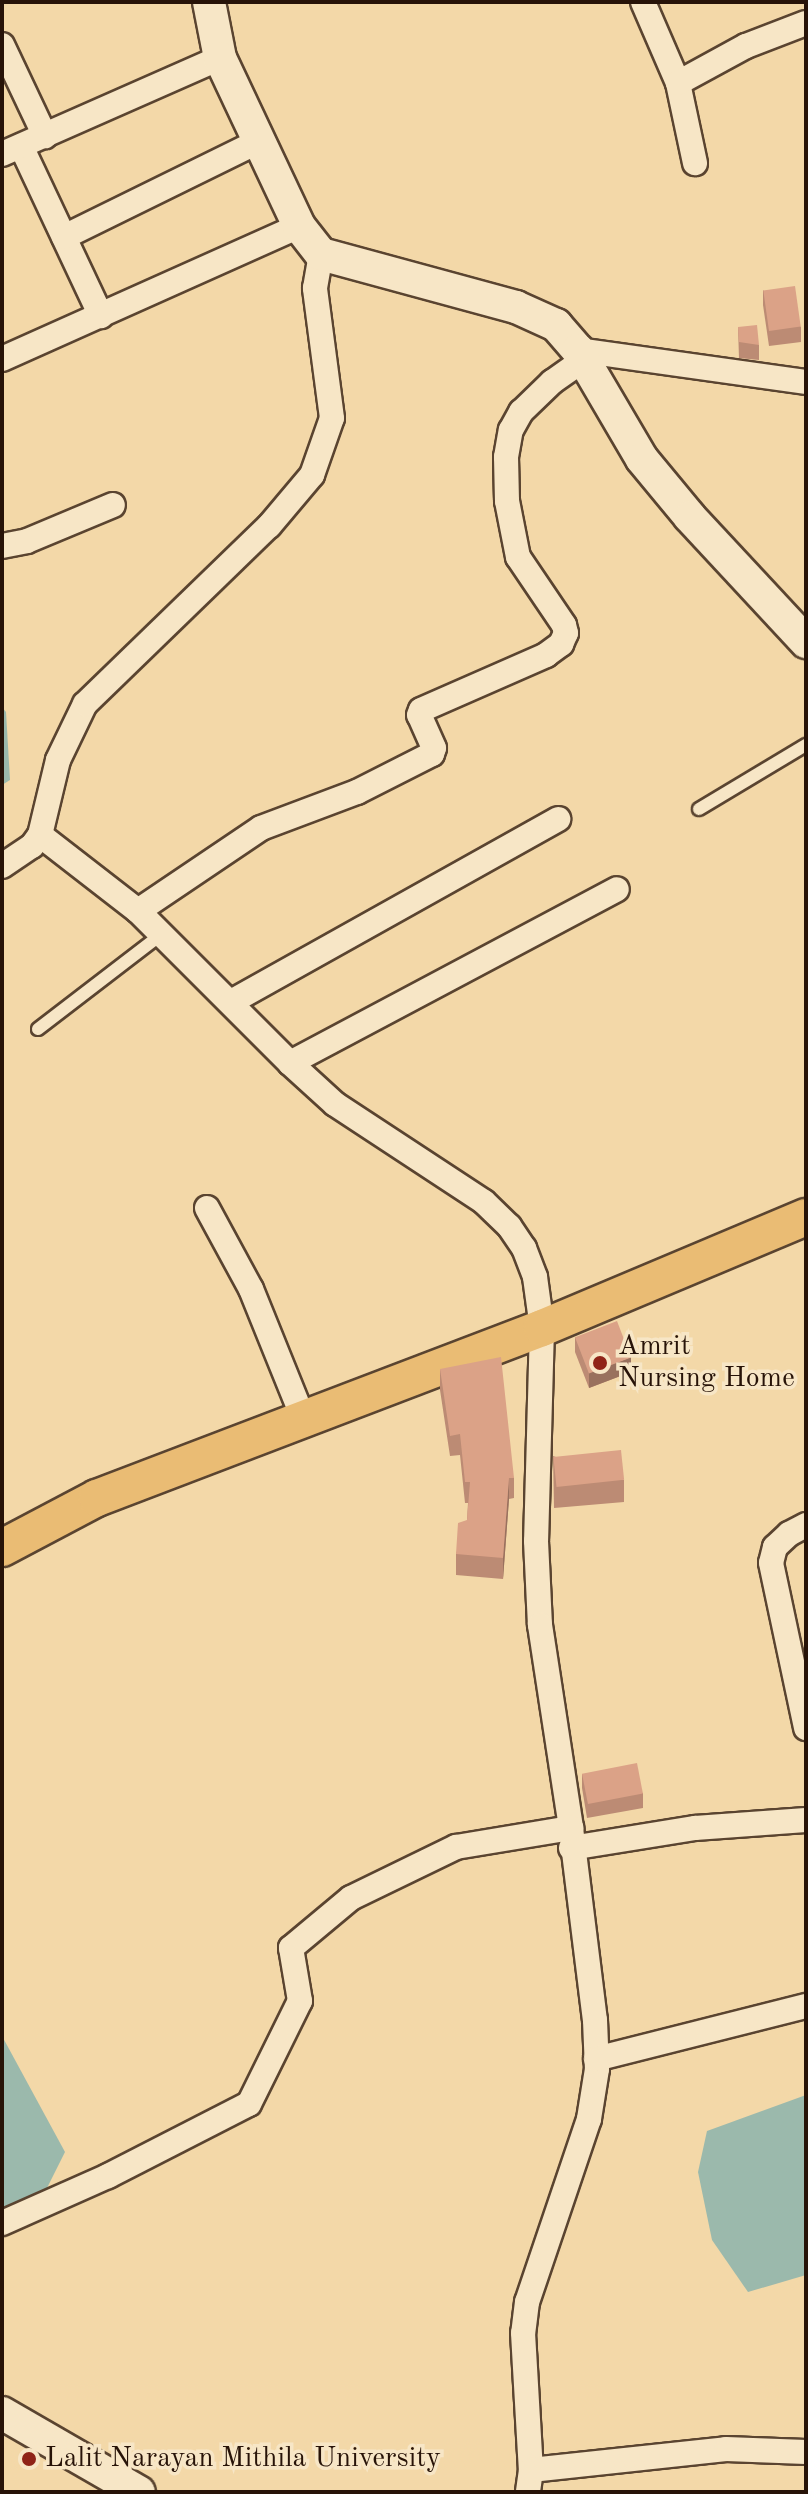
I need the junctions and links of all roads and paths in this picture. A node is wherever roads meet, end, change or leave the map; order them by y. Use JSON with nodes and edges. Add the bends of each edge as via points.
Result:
{"nodes":[{"id":1,"x":209,"y":2,"type":"edge"},
{"id":2,"x":643,"y":2,"type":"edge"},
{"id":3,"x":806,"y":23,"type":"edge"},
{"id":4,"x":2,"y":45,"type":"edge"},
{"id":5,"x":220,"y":58,"type":"junction"},
{"id":6,"x":678,"y":83,"type":"junction"},
{"id":7,"x":45,"y":136,"type":"junction"},
{"id":8,"x":259,"y":141,"type":"junction"},
{"id":9,"x":12,"y":150,"type":"edge"},
{"id":10,"x":695,"y":163,"type":"dead end"},
{"id":11,"x":299,"y":226,"type":"junction"},
{"id":12,"x":64,"y":237,"type":"junction"},
{"id":13,"x":321,"y":254,"type":"junction"},
{"id":14,"x":101,"y":316,"type":"junction"},
{"id":15,"x":580,"y":355,"type":"junction"},
{"id":16,"x":2,"y":359,"type":"edge"},
{"id":17,"x":806,"y":382,"type":"edge"},
{"id":18,"x":113,"y":505,"type":"dead end"},
{"id":19,"x":2,"y":546,"type":"edge"},
{"id":20,"x":806,"y":642,"type":"edge"},
{"id":21,"x":806,"y":745,"type":"edge"},
{"id":22,"x":699,"y":809,"type":"dead end"},
{"id":23,"x":558,"y":819,"type":"dead end"},
{"id":24,"x":40,"y":835,"type":"junction"},
{"id":25,"x":2,"y":866,"type":"edge"},
{"id":26,"x":617,"y":889,"type":"dead end"},
{"id":27,"x":138,"y":911,"type":"junction"},
{"id":28,"x":162,"y":934,"type":"junction"},
{"id":29,"x":231,"y":1002,"type":"junction"},
{"id":30,"x":38,"y":1029,"type":"dead end"},
{"id":31,"x":290,"y":1063,"type":"junction"},
{"id":32,"x":207,"y":1208,"type":"dead end"},
{"id":33,"x":806,"y":1217,"type":"edge"},
{"id":34,"x":542,"y":1328,"type":"junction"},
{"id":35,"x":303,"y":1418,"type":"junction"},
{"id":36,"x":806,"y":1525,"type":"edge"},
{"id":37,"x":2,"y":1548,"type":"edge"},
{"id":38,"x":806,"y":1728,"type":"edge"},
{"id":39,"x":806,"y":1820,"type":"edge"},
{"id":40,"x":571,"y":1838,"type":"junction"},
{"id":41,"x":806,"y":2006,"type":"edge"},
{"id":42,"x":596,"y":2059,"type":"junction"},
{"id":43,"x":2,"y":2223,"type":"edge"},
{"id":44,"x":2,"y":2413,"type":"edge"},
{"id":45,"x":806,"y":2452,"type":"edge"},
{"id":46,"x":530,"y":2481,"type":"edge"},
{"id":47,"x":137,"y":2491,"type":"edge"}],
"edges":[{"from":1,"to":5,"type":"street"},
{"from":2,"to":6,"type":"street"},
{"from":3,"to":6,"type":"street","via":[[746,46]]},
{"from":4,"to":7,"type":"street"},
{"from":5,"to":7,"type":"street"},
{"from":5,"to":8,"type":"street"},
{"from":6,"to":10,"type":"street"},
{"from":7,"to":9,"type":"street"},
{"from":8,"to":11,"type":"street"},
{"from":8,"to":12,"type":"street"},
{"from":9,"to":12,"type":"street"},
{"from":11,"to":13,"type":"street"},
{"from":11,"to":14,"type":"street"},
{"from":12,"to":14,"type":"street"},
{"from":13,"to":15,"type":"street","via":[[516,307],[556,325]]},
{"from":13,"to":24,"type":"street","via":[[315,288],[332,418],[312,475],[269,526],[85,704],[58,760]]},
{"from":14,"to":16,"type":"street"},
{"from":15,"to":17,"type":"street"},
{"from":15,"to":20,"type":"street","via":[[642,459]]},
{"from":15,"to":27,"type":"street","via":[[526,405],[511,430],[506,457],[507,501],[518,557],[564,625],[561,644],[421,710],[432,754],[357,792],[261,828]]},
{"from":18,"to":19,"type":"street"},
{"from":21,"to":22,"type":"lane"},
{"from":23,"to":29,"type":"street"},
{"from":24,"to":25,"type":"street"},
{"from":24,"to":27,"type":"street"},
{"from":26,"to":31,"type":"street"},
{"from":27,"to":28,"type":"street"},
{"from":28,"to":29,"type":"street"},
{"from":28,"to":30,"type":"lane"},
{"from":29,"to":31,"type":"street"},
{"from":31,"to":34,"type":"street","via":[[335,1104],[484,1202],[509,1226],[535,1277]]},
{"from":32,"to":35,"type":"street","via":[[251,1289]]},
{"from":33,"to":34,"type":"main road"},
{"from":34,"to":35,"type":"main road"},
{"from":34,"to":40,"type":"street","via":[[536,1541],[540,1625]]},
{"from":35,"to":37,"type":"main road","via":[[97,1498]]},
{"from":36,"to":38,"type":"street","via":[[775,1547],[771,1563]]},
{"from":39,"to":40,"type":"street"},
{"from":40,"to":42,"type":"street"},
{"from":40,"to":43,"type":"street","via":[[456,1847],[351,1898],[291,1948],[300,2001],[249,2104]]},
{"from":41,"to":42,"type":"street"},
{"from":42,"to":46,"type":"street","via":[[589,2119],[527,2302],[523,2364]]},
{"from":44,"to":47,"type":"street"},
{"from":45,"to":46,"type":"street","via":[[726,2449]]}]}
